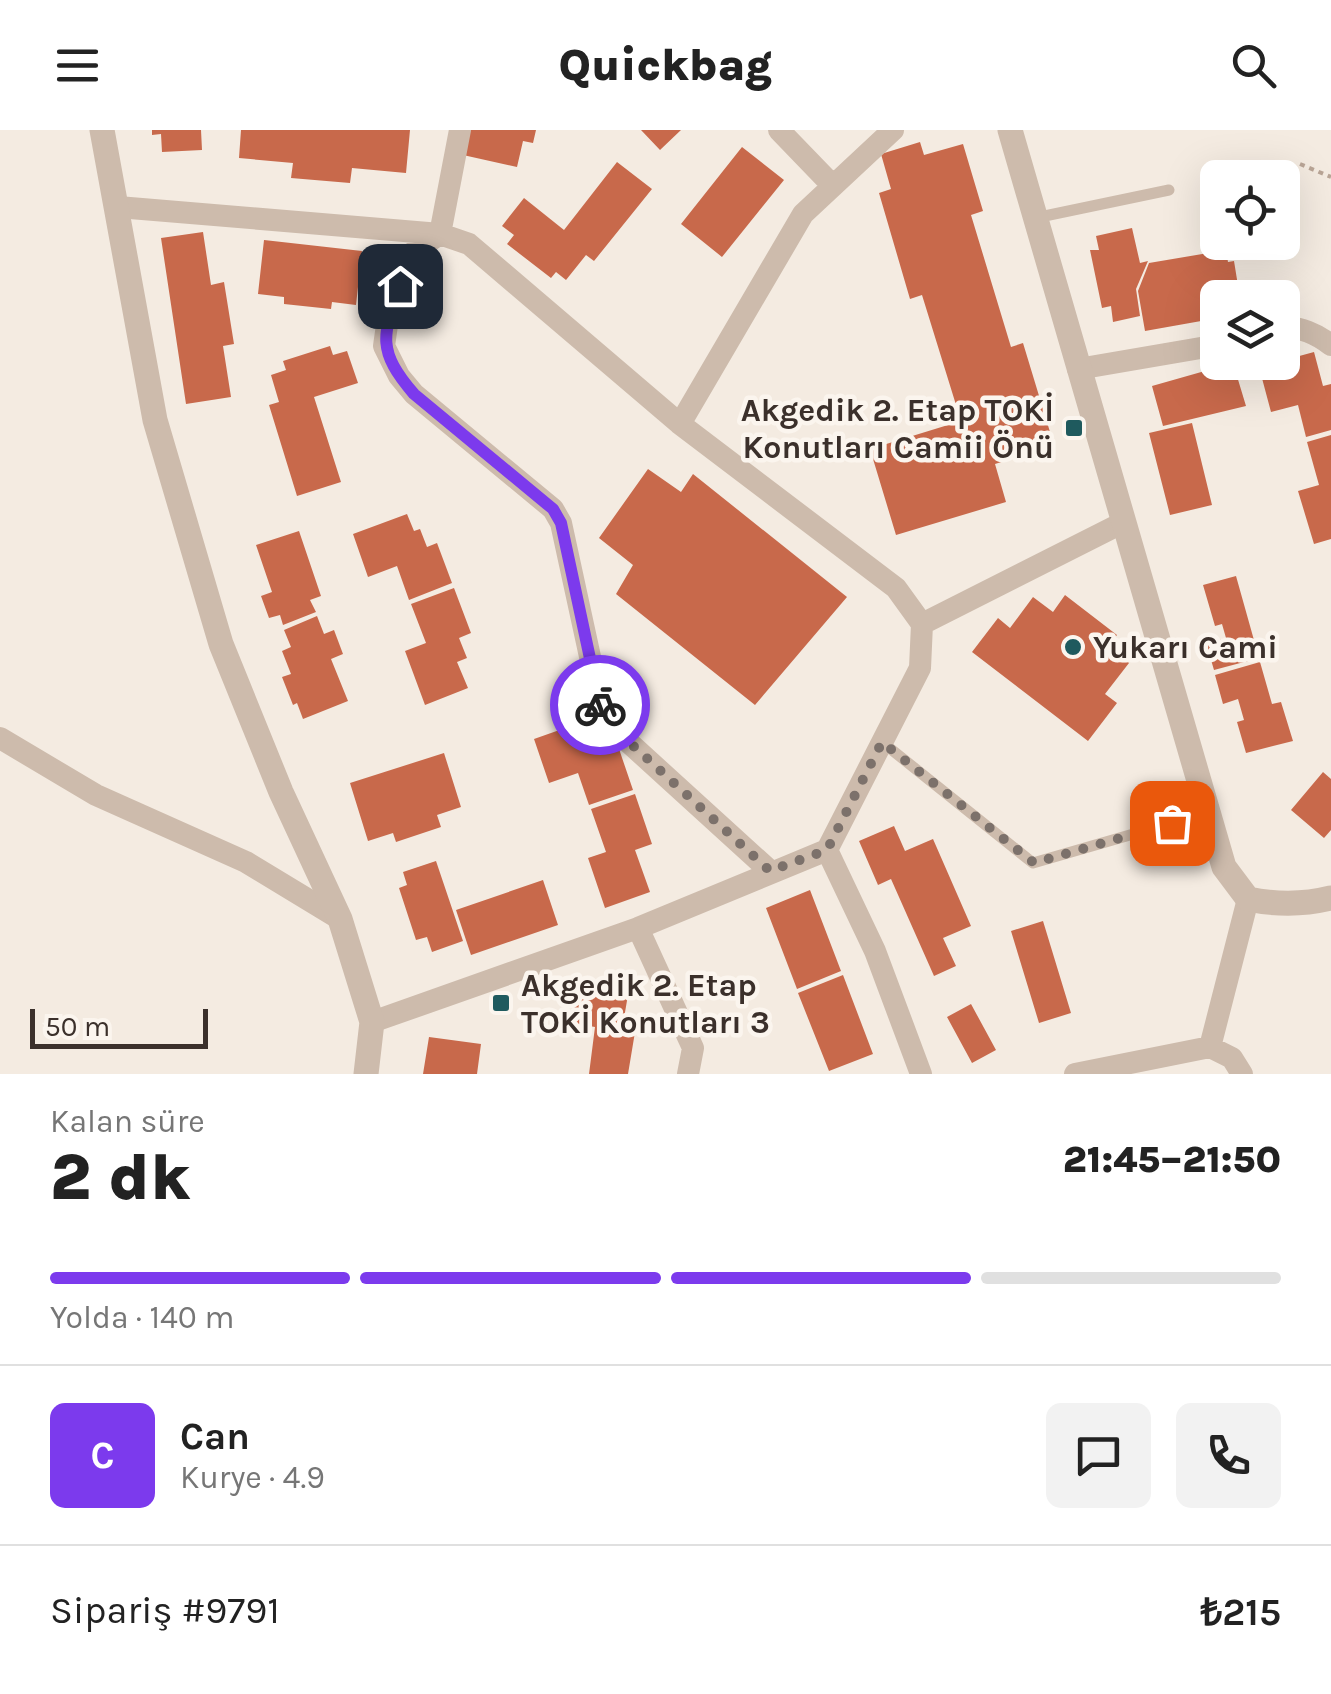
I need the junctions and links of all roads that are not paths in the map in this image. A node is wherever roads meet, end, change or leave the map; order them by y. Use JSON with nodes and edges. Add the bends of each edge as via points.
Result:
{"nodes":[{"id":1,"x":102,"y":130,"type":"edge"},
{"id":2,"x":460,"y":130,"type":"edge"},
{"id":3,"x":778,"y":130,"type":"edge"},
{"id":4,"x":893,"y":130,"type":"edge"},
{"id":5,"x":1010,"y":130,"type":"edge"},
{"id":6,"x":833,"y":186,"type":"junction"},
{"id":7,"x":1170,"y":190,"type":"dead end"},
{"id":8,"x":118,"y":207,"type":"junction"},
{"id":9,"x":1035,"y":218,"type":"junction"},
{"id":10,"x":440,"y":234,"type":"junction"},
{"id":11,"x":1300,"y":329,"type":"edge"},
{"id":12,"x":1331,"y":346,"type":"edge"},
{"id":13,"x":1200,"y":348,"type":"edge"},
{"id":14,"x":1078,"y":369,"type":"junction"},
{"id":15,"x":680,"y":424,"type":"junction"},
{"id":16,"x":1122,"y":523,"type":"junction"},
{"id":17,"x":922,"y":624,"type":"junction"},
{"id":18,"x":0,"y":738,"type":"edge"},
{"id":19,"x":882,"y":742,"type":"junction"},
{"id":20,"x":1206,"y":813,"type":"junction"},
{"id":21,"x":827,"y":850,"type":"junction"},
{"id":22,"x":770,"y":871,"type":"junction"},
{"id":23,"x":1331,"y":898,"type":"edge"},
{"id":24,"x":1248,"y":899,"type":"junction"},
{"id":25,"x":340,"y":919,"type":"junction"},
{"id":26,"x":638,"y":928,"type":"junction"},
{"id":27,"x":372,"y":1022,"type":"junction"},
{"id":28,"x":1210,"y":1048,"type":"junction"},
{"id":29,"x":366,"y":1074,"type":"edge"},
{"id":30,"x":688,"y":1074,"type":"edge"},
{"id":31,"x":920,"y":1074,"type":"edge"},
{"id":32,"x":1075,"y":1074,"type":"edge"},
{"id":33,"x":1242,"y":1074,"type":"edge"}],
"edges":[{"from":1,"to":8,"type":"street"},
{"from":2,"to":10,"type":"street"},
{"from":3,"to":6,"type":"street"},
{"from":4,"to":6,"type":"street"},
{"from":5,"to":9,"type":"street"},
{"from":6,"to":15,"type":"street","via":[[803,214]]},
{"from":7,"to":9,"type":"lane"},
{"from":8,"to":10,"type":"street"},
{"from":8,"to":25,"type":"street","via":[[155,420],[221,644]]},
{"from":9,"to":14,"type":"street"},
{"from":10,"to":15,"type":"street","via":[[469,244]]},
{"from":10,"to":22,"type":"street","via":[[412,253],[388,318],[384,346],[399,376],[553,509],[602,712]]},
{"from":11,"to":12,"type":"street"},
{"from":13,"to":14,"type":"street"},
{"from":14,"to":16,"type":"street"},
{"from":15,"to":17,"type":"street","via":[[896,588]]},
{"from":16,"to":17,"type":"street"},
{"from":16,"to":20,"type":"street"},
{"from":17,"to":19,"type":"street","via":[[920,668]]},
{"from":18,"to":25,"type":"street","via":[[96,795],[246,862]]},
{"from":19,"to":20,"type":"lane","via":[[1034,863]]},
{"from":19,"to":21,"type":"street"},
{"from":20,"to":24,"type":"street","via":[[1224,867]]},
{"from":21,"to":22,"type":"street"},
{"from":21,"to":31,"type":"street","via":[[875,951]]},
{"from":22,"to":26,"type":"street"},
{"from":23,"to":24,"type":"street","via":[[1308,904]]},
{"from":24,"to":28,"type":"street"},
{"from":25,"to":27,"type":"street"},
{"from":26,"to":27,"type":"street"},
{"from":26,"to":30,"type":"street","via":[[693,1048]]},
{"from":27,"to":29,"type":"street"},
{"from":28,"to":32,"type":"street"},
{"from":28,"to":33,"type":"street","via":[[1232,1058]]}]}
